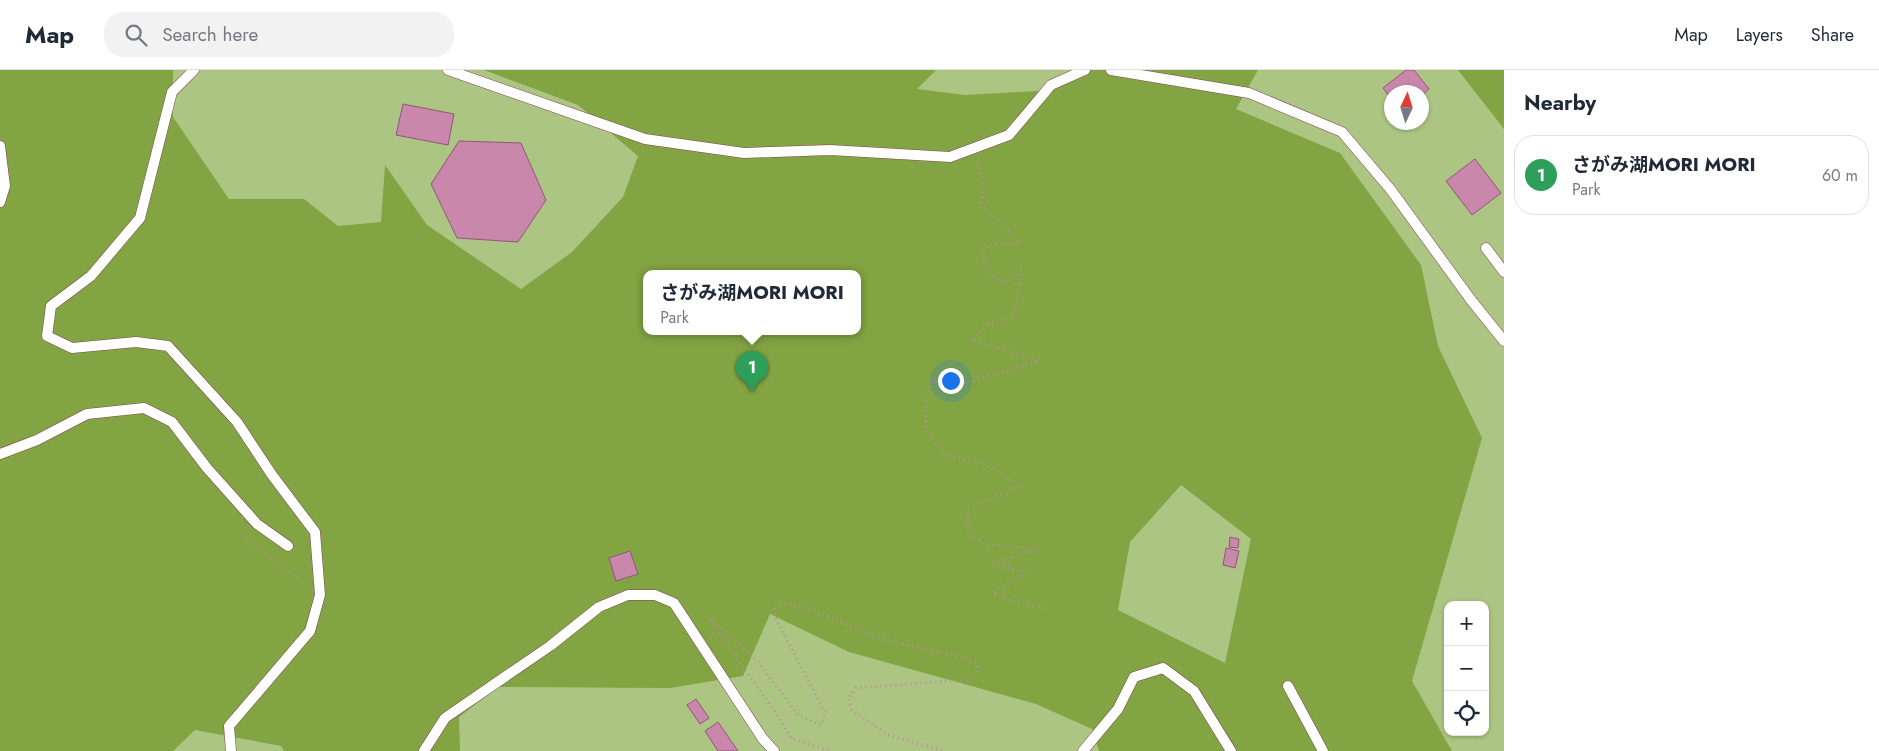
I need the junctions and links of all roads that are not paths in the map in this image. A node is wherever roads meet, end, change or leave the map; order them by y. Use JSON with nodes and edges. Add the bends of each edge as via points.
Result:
{"nodes":[{"id":1,"x":194,"y":70,"type":"edge"},
{"id":2,"x":448,"y":70,"type":"edge"},
{"id":3,"x":1085,"y":70,"type":"edge"},
{"id":4,"x":1111,"y":70,"type":"edge"},
{"id":5,"x":0,"y":146,"type":"edge"},
{"id":6,"x":0,"y":202,"type":"edge"},
{"id":7,"x":1486,"y":248,"type":"dead end"},
{"id":8,"x":1504,"y":272,"type":"edge"},
{"id":9,"x":1504,"y":341,"type":"edge"},
{"id":10,"x":0,"y":454,"type":"edge"},
{"id":11,"x":288,"y":546,"type":"dead end"},
{"id":12,"x":1288,"y":686,"type":"dead end"},
{"id":13,"x":231,"y":751,"type":"edge"},
{"id":14,"x":424,"y":751,"type":"edge"},
{"id":15,"x":774,"y":751,"type":"edge"},
{"id":16,"x":1084,"y":751,"type":"edge"},
{"id":17,"x":1231,"y":751,"type":"edge"},
{"id":18,"x":1323,"y":751,"type":"edge"}],
"edges":[{"from":1,"to":13,"type":"lane","via":[[172,92],[140,218],[91,276],[51,306],[47,336],[72,348],[136,342],[168,346],[237,422],[315,532],[320,596],[310,631],[229,726]]},
{"from":2,"to":3,"type":"lane","via":[[644,139],[744,153],[830,150],[950,157],[1009,136],[1051,85]]},
{"from":4,"to":9,"type":"lane","via":[[1249,94],[1342,132],[1391,190]]},
{"from":5,"to":6,"type":"lane","via":[[5,186]]},
{"from":7,"to":8,"type":"lane"},
{"from":10,"to":11,"type":"lane","via":[[37,440],[87,414],[144,408],[172,422],[206,468],[257,524]]},
{"from":12,"to":18,"type":"lane"},
{"from":14,"to":15,"type":"lane","via":[[445,718],[599,608],[628,595],[655,595],[674,603]]},
{"from":16,"to":17,"type":"lane","via":[[1118,709],[1134,678],[1163,668],[1194,691]]}]}
